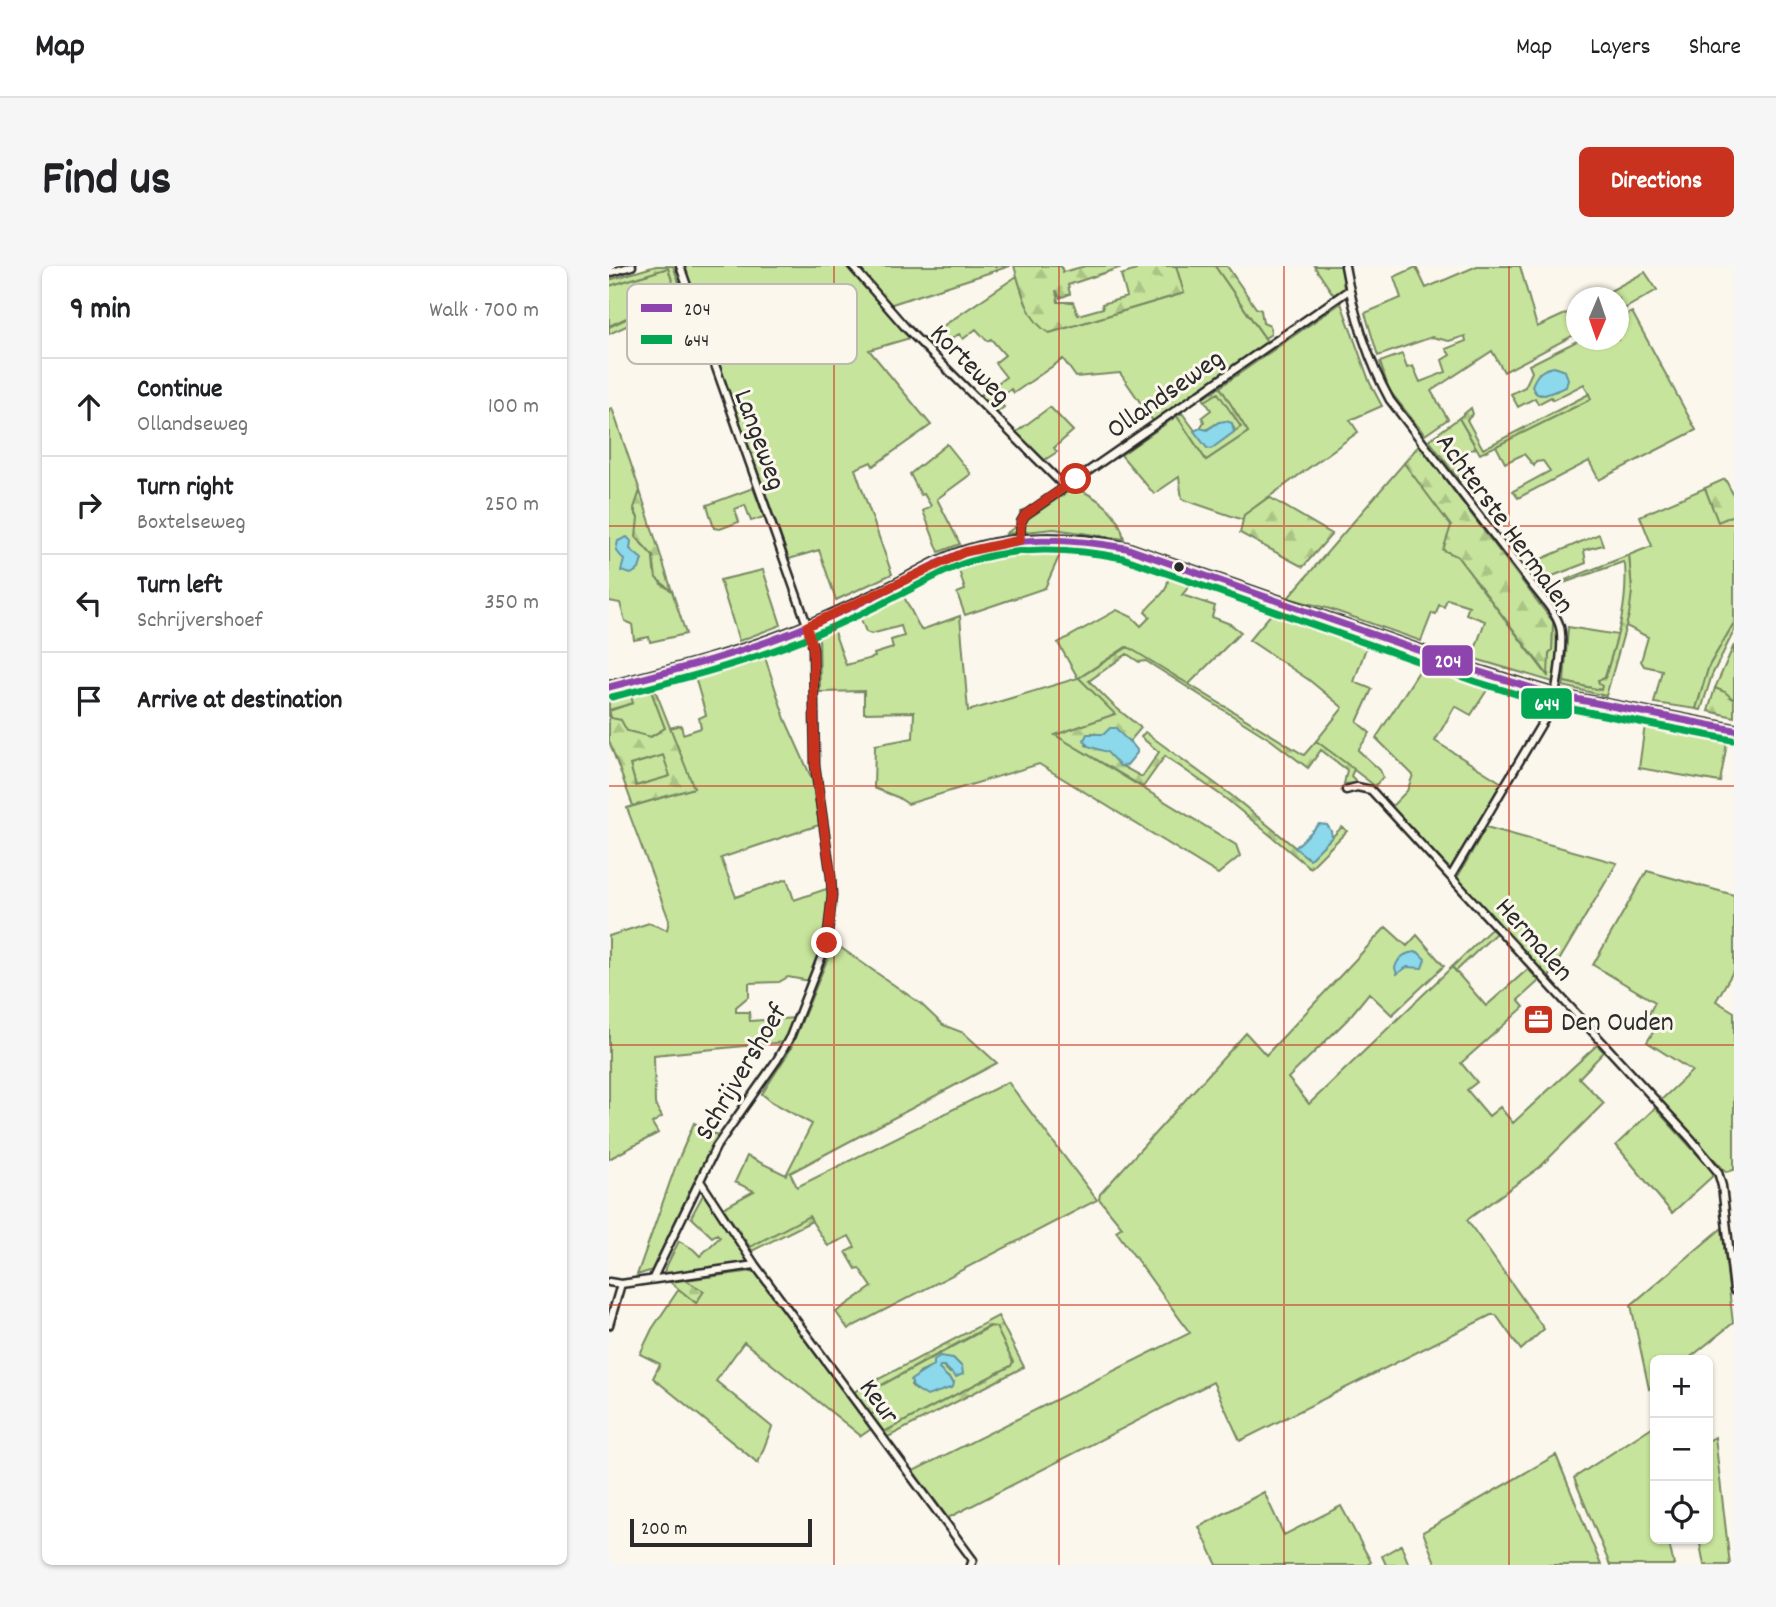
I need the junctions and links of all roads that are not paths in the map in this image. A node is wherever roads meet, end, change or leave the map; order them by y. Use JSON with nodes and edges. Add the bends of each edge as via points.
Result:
{"nodes":[{"id":1,"x":632,"y":266,"type":"edge"},
{"id":2,"x":680,"y":266,"type":"edge"},
{"id":3,"x":852,"y":266,"type":"edge"},
{"id":4,"x":1345,"y":266,"type":"edge"},
{"id":5,"x":609,"y":273,"type":"edge"},
{"id":6,"x":686,"y":284,"type":"edge"},
{"id":7,"x":1349,"y":290,"type":"junction"},
{"id":8,"x":715,"y":364,"type":"edge"},
{"id":9,"x":1065,"y":487,"type":"junction"},
{"id":10,"x":1020,"y":540,"type":"junction"},
{"id":11,"x":807,"y":626,"type":"junction"},
{"id":12,"x":609,"y":687,"type":"edge"},
{"id":13,"x":1555,"y":695,"type":"junction"},
{"id":14,"x":1734,"y":730,"type":"edge"},
{"id":15,"x":1346,"y":790,"type":"dead end"},
{"id":16,"x":1451,"y":876,"type":"junction"},
{"id":17,"x":700,"y":1181,"type":"junction"},
{"id":18,"x":755,"y":1265,"type":"junction"},
{"id":19,"x":653,"y":1278,"type":"junction"},
{"id":20,"x":609,"y":1282,"type":"edge"},
{"id":21,"x":621,"y":1284,"type":"junction"},
{"id":22,"x":1734,"y":1290,"type":"edge"},
{"id":23,"x":609,"y":1325,"type":"edge"},
{"id":24,"x":972,"y":1562,"type":"edge"}],
"edges":[{"from":1,"to":5,"type":"street"},
{"from":2,"to":6,"type":"street","name":"Langeweg"},
{"from":3,"to":9,"type":"street","name":"Korteweg","via":[[906,328]]},
{"from":4,"to":7,"type":"street","name":"Achterste Hermalen"},
{"from":7,"to":9,"type":"street","name":"Ollandseweg"},
{"from":7,"to":13,"type":"street","name":"Achterste Hermalen","via":[[1390,400],[1556,617],[1561,636]]},
{"from":8,"to":11,"type":"street","name":"Langeweg"},
{"from":9,"to":10,"type":"street","name":"Ollandseweg","via":[[1025,515]]},
{"from":10,"to":11,"type":"main road","via":[[965,552]]},
{"from":10,"to":13,"type":"main road","via":[[1095,541],[1126,548]]},
{"from":11,"to":12,"type":"main road","via":[[753,648]]},
{"from":11,"to":17,"type":"street","name":"Schrijvershoef","via":[[813,649],[816,775],[831,877],[827,943],[790,1037],[716,1147]]},
{"from":13,"to":14,"type":"main road"},
{"from":13,"to":16,"type":"street","name":"Achterste Hermalen"},
{"from":15,"to":16,"type":"street","name":"Hermalen","via":[[1371,790]]},
{"from":16,"to":22,"type":"street","name":"Hermalen","via":[[1718,1172]]},
{"from":17,"to":18,"type":"street","name":"Keur"},
{"from":17,"to":19,"type":"street","name":"Schrijvershoef"},
{"from":18,"to":19,"type":"street"},
{"from":18,"to":24,"type":"street","name":"Keur"},
{"from":19,"to":21,"type":"street"},
{"from":20,"to":21,"type":"street"},
{"from":21,"to":23,"type":"street"}]}
